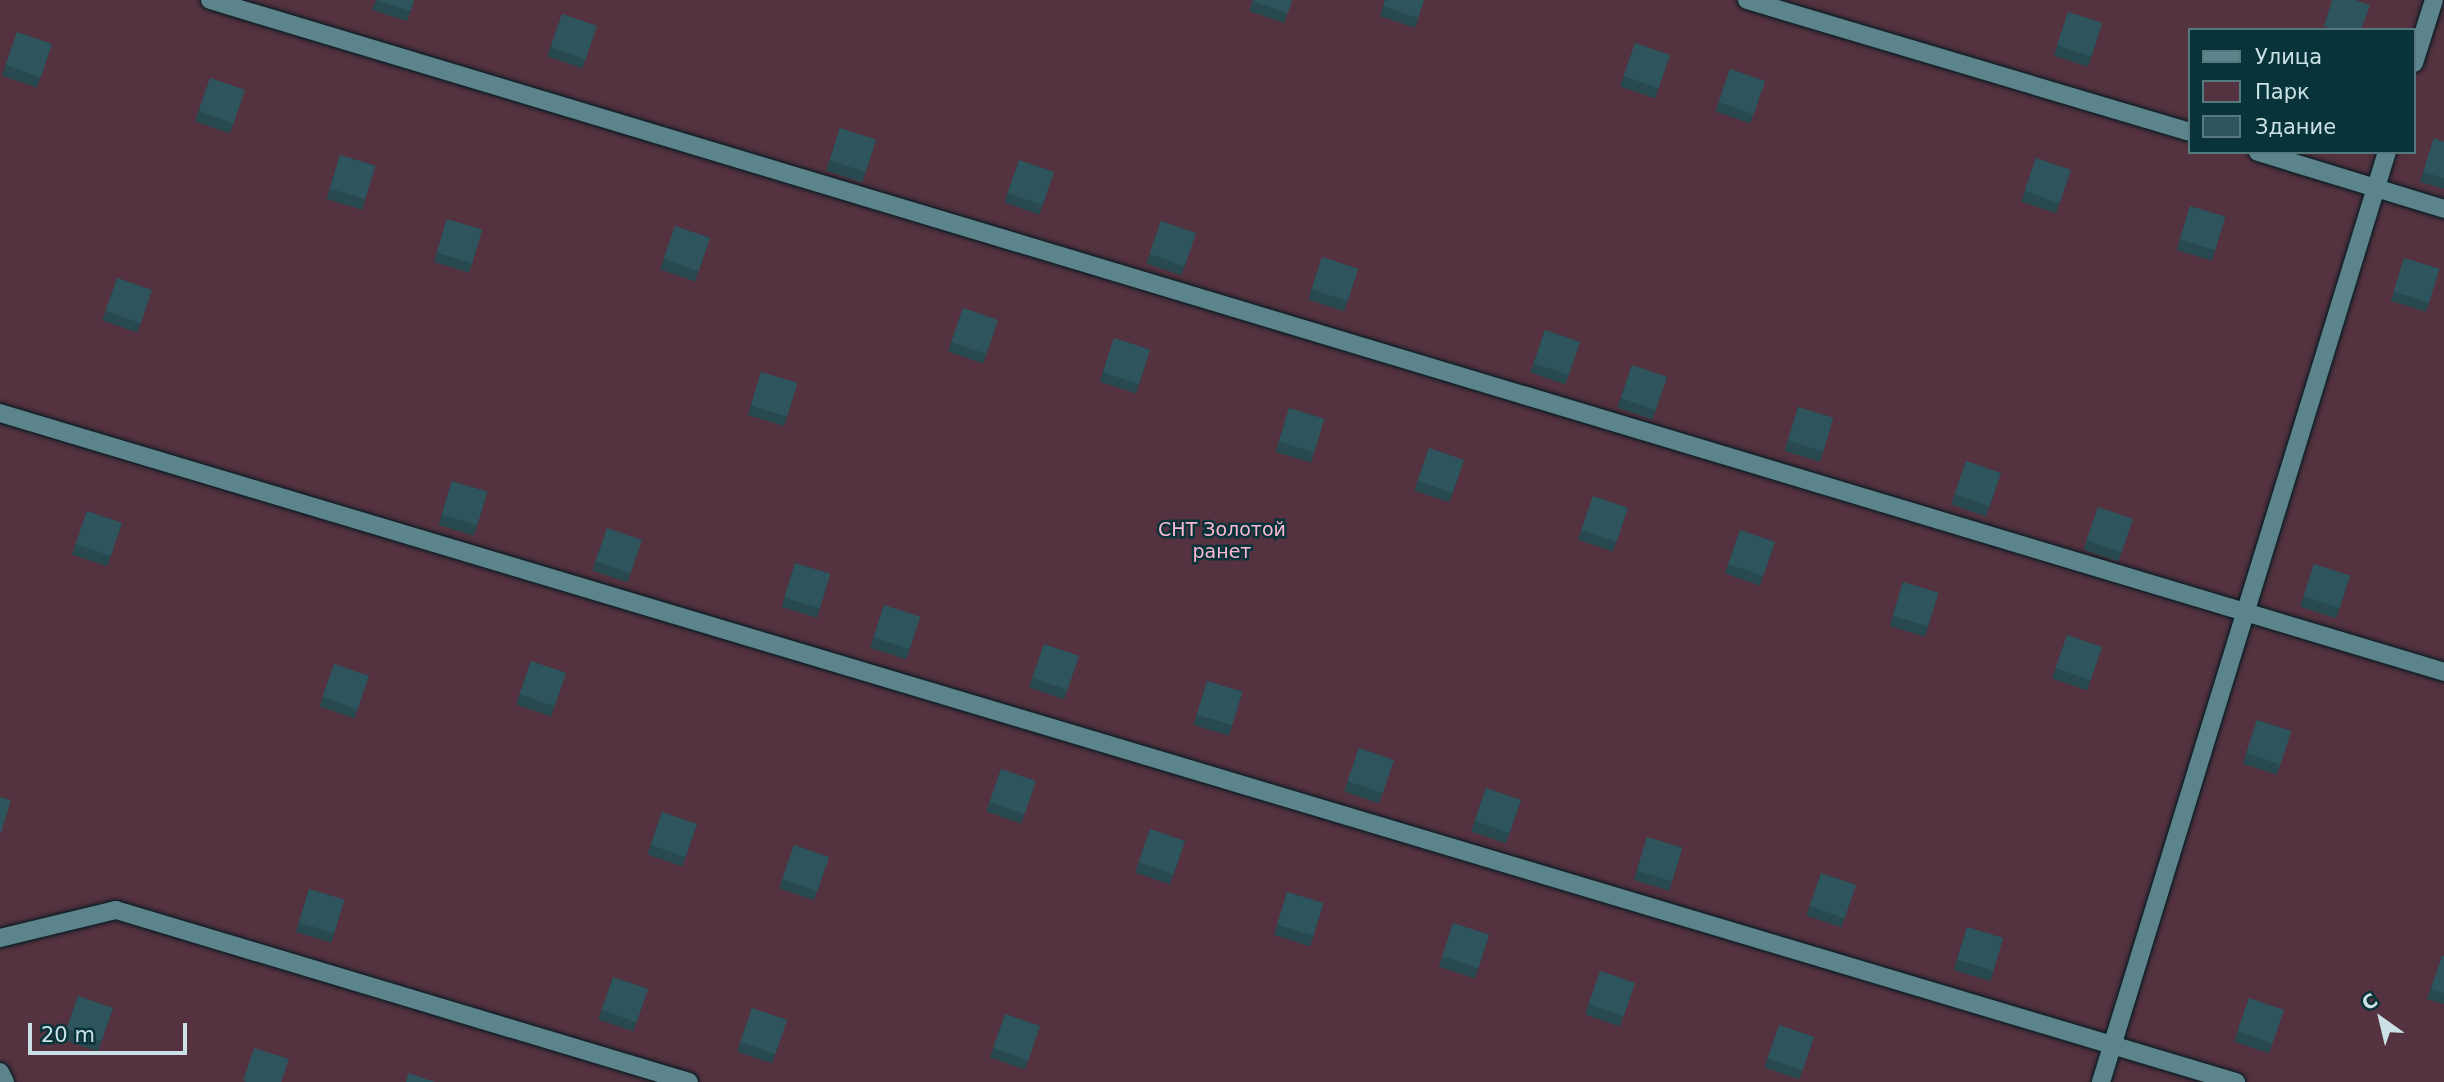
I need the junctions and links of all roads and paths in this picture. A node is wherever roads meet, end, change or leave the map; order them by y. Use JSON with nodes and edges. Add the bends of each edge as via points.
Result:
{"nodes":[{"id":1,"x":210,"y":0,"type":"edge"},
{"id":2,"x":1747,"y":0,"type":"edge"},
{"id":3,"x":2434,"y":0,"type":"edge"},
{"id":4,"x":2416,"y":57,"type":"edge"},
{"id":5,"x":2188,"y":131,"type":"edge"},
{"id":6,"x":2265,"y":154,"type":"edge"},
{"id":7,"x":2386,"y":154,"type":"edge"},
{"id":8,"x":2376,"y":187,"type":"junction"},
{"id":9,"x":2444,"y":209,"type":"edge"},
{"id":10,"x":0,"y":413,"type":"edge"},
{"id":11,"x":2245,"y":611,"type":"junction"},
{"id":12,"x":2444,"y":672,"type":"edge"},
{"id":13,"x":0,"y":937,"type":"edge"},
{"id":14,"x":2113,"y":1044,"type":"junction"},
{"id":15,"x":0,"y":1072,"type":"edge"},
{"id":16,"x":5,"y":1082,"type":"edge"},
{"id":17,"x":689,"y":1082,"type":"edge"},
{"id":18,"x":2101,"y":1082,"type":"edge"},
{"id":19,"x":2236,"y":1082,"type":"edge"}],
"edges":[{"from":1,"to":11,"type":"street"},
{"from":2,"to":5,"type":"street"},
{"from":3,"to":4,"type":"street"},
{"from":6,"to":8,"type":"street"},
{"from":7,"to":8,"type":"street"},
{"from":8,"to":9,"type":"street"},
{"from":8,"to":11,"type":"street"},
{"from":10,"to":14,"type":"street"},
{"from":11,"to":12,"type":"street"},
{"from":11,"to":14,"type":"street"},
{"from":13,"to":17,"type":"street","via":[[116,910]]},
{"from":14,"to":18,"type":"street"},
{"from":14,"to":19,"type":"street"},
{"from":15,"to":16,"type":"street"}]}
